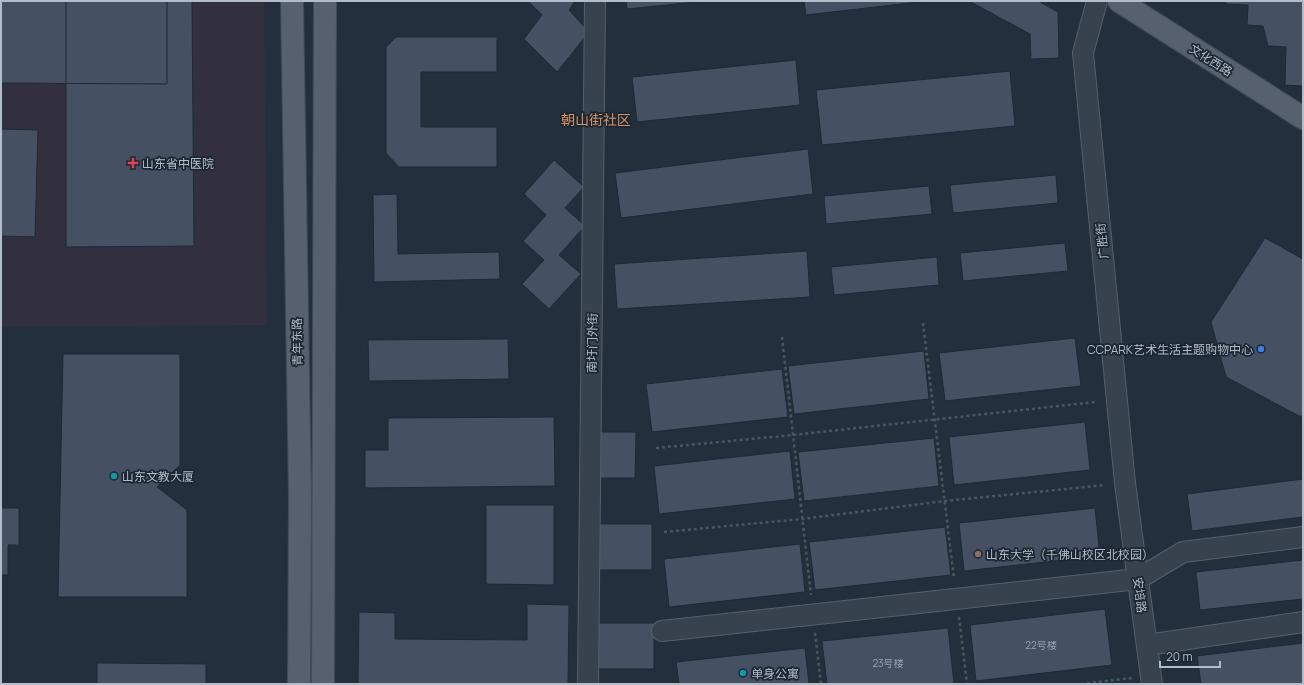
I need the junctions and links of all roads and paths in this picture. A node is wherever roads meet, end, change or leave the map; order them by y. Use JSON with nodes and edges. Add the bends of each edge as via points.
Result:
{"nodes":[{"id":1,"x":292,"y":1,"type":"edge"},
{"id":2,"x":325,"y":1,"type":"edge"},
{"id":3,"x":595,"y":1,"type":"edge"},
{"id":4,"x":1118,"y":1,"type":"edge"},
{"id":5,"x":1095,"y":9,"type":"edge"},
{"id":6,"x":1303,"y":118,"type":"edge"},
{"id":7,"x":923,"y":323,"type":"dead end"},
{"id":8,"x":782,"y":337,"type":"dead end"},
{"id":9,"x":1095,"y":402,"type":"dead end"},
{"id":10,"x":935,"y":420,"type":"junction"},
{"id":11,"x":793,"y":435,"type":"junction"},
{"id":12,"x":656,"y":448,"type":"dead end"},
{"id":13,"x":1125,"y":483,"type":"junction"},
{"id":14,"x":945,"y":501,"type":"junction"},
{"id":15,"x":802,"y":519,"type":"junction"},
{"id":16,"x":664,"y":532,"type":"dead end"},
{"id":17,"x":1303,"y":537,"type":"edge"},
{"id":18,"x":1138,"y":579,"type":"junction"},
{"id":19,"x":957,"y":598,"type":"junction"},
{"id":20,"x":813,"y":614,"type":"junction"},
{"id":21,"x":1303,"y":622,"type":"edge"},
{"id":22,"x":662,"y":631,"type":"dead end"},
{"id":23,"x":1147,"y":645,"type":"junction"},
{"id":24,"x":1151,"y":680,"type":"edge"},
{"id":25,"x":299,"y":684,"type":"edge"},
{"id":26,"x":322,"y":684,"type":"edge"},
{"id":27,"x":588,"y":684,"type":"edge"},
{"id":28,"x":821,"y":684,"type":"edge"},
{"id":29,"x":967,"y":684,"type":"edge"},
{"id":30,"x":1081,"y":684,"type":"edge"}],
"edges":[{"from":1,"to":25,"type":"main road","name":"青年东路","via":[[300,497]]},
{"from":2,"to":26,"type":"main road"},
{"from":3,"to":27,"type":"street","name":"南圩门外街"},
{"from":4,"to":6,"type":"main road","name":"文化西路"},
{"from":5,"to":13,"type":"street","name":"广胜街","via":[[1083,52]]},
{"from":7,"to":10,"type":"path"},
{"from":8,"to":11,"type":"path"},
{"from":9,"to":10,"type":"path"},
{"from":10,"to":11,"type":"path"},
{"from":10,"to":14,"type":"path"},
{"from":11,"to":12,"type":"path"},
{"from":11,"to":15,"type":"path"},
{"from":13,"to":14,"type":"path"},
{"from":13,"to":18,"type":"street","name":"安培路"},
{"from":14,"to":15,"type":"path"},
{"from":14,"to":19,"type":"path"},
{"from":15,"to":16,"type":"path"},
{"from":15,"to":20,"type":"path"},
{"from":17,"to":18,"type":"street","via":[[1183,552]]},
{"from":18,"to":19,"type":"street"},
{"from":18,"to":23,"type":"street","name":"安培路"},
{"from":19,"to":20,"type":"street"},
{"from":19,"to":29,"type":"path"},
{"from":20,"to":22,"type":"street"},
{"from":20,"to":28,"type":"path"},
{"from":21,"to":23,"type":"street"},
{"from":23,"to":24,"type":"street","name":"安培路"},
{"from":24,"to":30,"type":"path"}]}
